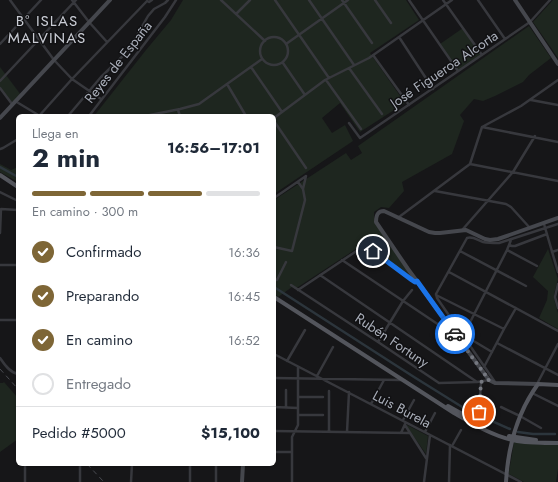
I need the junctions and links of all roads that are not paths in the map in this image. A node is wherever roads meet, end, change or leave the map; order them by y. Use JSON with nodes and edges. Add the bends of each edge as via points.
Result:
{"nodes":[{"id":1,"x":10,"y":0,"type":"edge"},
{"id":2,"x":41,"y":0,"type":"edge"},
{"id":3,"x":110,"y":0,"type":"edge"},
{"id":4,"x":146,"y":0,"type":"edge"},
{"id":5,"x":152,"y":0,"type":"edge"},
{"id":6,"x":168,"y":0,"type":"edge"},
{"id":7,"x":176,"y":0,"type":"edge"},
{"id":8,"x":221,"y":0,"type":"edge"},
{"id":9,"x":250,"y":0,"type":"edge"},
{"id":10,"x":275,"y":0,"type":"edge"},
{"id":11,"x":309,"y":0,"type":"edge"},
{"id":12,"x":348,"y":0,"type":"edge"},
{"id":13,"x":374,"y":0,"type":"edge"},
{"id":14,"x":409,"y":0,"type":"edge"},
{"id":15,"x":443,"y":0,"type":"edge"},
{"id":16,"x":452,"y":0,"type":"edge"},
{"id":17,"x":478,"y":0,"type":"edge"},
{"id":18,"x":515,"y":0,"type":"edge"},
{"id":19,"x":550,"y":0,"type":"edge"},
{"id":20,"x":74,"y":1,"type":"edge"},
{"id":21,"x":343,"y":1,"type":"edge"},
{"id":22,"x":446,"y":4,"type":"junction"},
{"id":23,"x":236,"y":14,"type":"junction"},
{"id":24,"x":23,"y":18,"type":"junction"},
{"id":25,"x":321,"y":18,"type":"junction"},
{"id":26,"x":423,"y":20,"type":"junction"},
{"id":27,"x":89,"y":22,"type":"junction"},
{"id":28,"x":530,"y":22,"type":"junction"},
{"id":29,"x":391,"y":23,"type":"dead end"},
{"id":30,"x":299,"y":34,"type":"junction"},
{"id":31,"x":399,"y":37,"type":"junction"},
{"id":32,"x":506,"y":39,"type":"junction"},
{"id":33,"x":39,"y":40,"type":"junction"},
{"id":34,"x":265,"y":41,"type":"junction"},
{"id":35,"x":107,"y":42,"type":"junction"},
{"id":36,"x":372,"y":43,"type":"dead end"},
{"id":37,"x":0,"y":44,"type":"edge"},
{"id":38,"x":286,"y":44,"type":"junction"},
{"id":39,"x":374,"y":54,"type":"junction"},
{"id":40,"x":482,"y":55,"type":"junction"},
{"id":41,"x":262,"y":59,"type":"junction"},
{"id":42,"x":54,"y":60,"type":"junction"},
{"id":43,"x":283,"y":63,"type":"junction"},
{"id":44,"x":558,"y":64,"type":"edge"},
{"id":45,"x":354,"y":65,"type":"junction"},
{"id":46,"x":251,"y":67,"type":"junction"},
{"id":47,"x":349,"y":68,"type":"junction"},
{"id":48,"x":458,"y":72,"type":"junction"},
{"id":49,"x":72,"y":79,"type":"junction"},
{"id":50,"x":328,"y":79,"type":"junction"},
{"id":51,"x":558,"y":80,"type":"edge"},
{"id":52,"x":0,"y":81,"type":"edge"},
{"id":53,"x":227,"y":84,"type":"junction"},
{"id":54,"x":0,"y":88,"type":"edge"},
{"id":55,"x":433,"y":89,"type":"junction"},
{"id":56,"x":89,"y":91,"type":"junction"},
{"id":57,"x":305,"y":95,"type":"junction"},
{"id":58,"x":101,"y":100,"type":"junction"},
{"id":59,"x":530,"y":100,"type":"junction"},
{"id":60,"x":14,"y":103,"type":"junction"},
{"id":61,"x":409,"y":105,"type":"junction"},
{"id":62,"x":558,"y":105,"type":"edge"},
{"id":63,"x":178,"y":110,"type":"junction"},
{"id":64,"x":282,"y":112,"type":"junction"},
{"id":65,"x":35,"y":114,"type":"edge"},
{"id":66,"x":41,"y":114,"type":"edge"},
{"id":67,"x":70,"y":114,"type":"edge"},
{"id":68,"x":90,"y":114,"type":"edge"},
{"id":69,"x":157,"y":114,"type":"edge"},
{"id":70,"x":179,"y":114,"type":"edge"},
{"id":71,"x":245,"y":114,"type":"edge"},
{"id":72,"x":382,"y":114,"type":"dead end"},
{"id":73,"x":276,"y":116,"type":"edge"},
{"id":74,"x":0,"y":118,"type":"edge"},
{"id":75,"x":349,"y":123,"type":"dead end"},
{"id":76,"x":276,"y":124,"type":"edge"},
{"id":77,"x":482,"y":127,"type":"junction"},
{"id":78,"x":361,"y":129,"type":"dead end"},
{"id":79,"x":535,"y":136,"type":"junction"},
{"id":80,"x":16,"y":140,"type":"edge"},
{"id":81,"x":558,"y":142,"type":"edge"},
{"id":82,"x":0,"y":149,"type":"edge"},
{"id":83,"x":470,"y":164,"type":"junction"},
{"id":84,"x":306,"y":168,"type":"dead end"},
{"id":85,"x":513,"y":172,"type":"junction"},
{"id":86,"x":0,"y":177,"type":"edge"},
{"id":87,"x":558,"y":181,"type":"edge"},
{"id":88,"x":298,"y":182,"type":"junction"},
{"id":89,"x":16,"y":187,"type":"edge"},
{"id":90,"x":303,"y":189,"type":"junction"},
{"id":91,"x":435,"y":191,"type":"junction"},
{"id":92,"x":0,"y":192,"type":"edge"},
{"id":93,"x":276,"y":197,"type":"edge"},
{"id":94,"x":16,"y":200,"type":"edge"},
{"id":95,"x":489,"y":201,"type":"junction"},
{"id":96,"x":0,"y":209,"type":"edge"},
{"id":97,"x":16,"y":210,"type":"edge"},
{"id":98,"x":399,"y":217,"type":"junction"},
{"id":99,"x":558,"y":218,"type":"edge"},
{"id":100,"x":558,"y":224,"type":"edge"},
{"id":101,"x":544,"y":226,"type":"junction"},
{"id":102,"x":530,"y":229,"type":"junction"},
{"id":103,"x":463,"y":230,"type":"junction"},
{"id":104,"x":0,"y":233,"type":"edge"},
{"id":105,"x":547,"y":234,"type":"junction"},
{"id":106,"x":511,"y":240,"type":"junction"},
{"id":107,"x":509,"y":245,"type":"junction"},
{"id":108,"x":276,"y":247,"type":"edge"},
{"id":109,"x":460,"y":250,"type":"junction"},
{"id":110,"x":507,"y":250,"type":"junction"},
{"id":111,"x":558,"y":250,"type":"edge"},
{"id":112,"x":552,"y":252,"type":"junction"},
{"id":113,"x":342,"y":260,"type":"junction"},
{"id":114,"x":286,"y":262,"type":"dead end"},
{"id":115,"x":0,"y":265,"type":"edge"},
{"id":116,"x":16,"y":265,"type":"edge"},
{"id":117,"x":537,"y":266,"type":"dead end"},
{"id":118,"x":497,"y":271,"type":"junction"},
{"id":119,"x":449,"y":272,"type":"junction"},
{"id":120,"x":558,"y":272,"type":"edge"},
{"id":121,"x":320,"y":275,"type":"junction"},
{"id":122,"x":276,"y":280,"type":"edge"},
{"id":123,"x":417,"y":281,"type":"junction"},
{"id":124,"x":558,"y":284,"type":"edge"},
{"id":125,"x":291,"y":285,"type":"dead end"},
{"id":126,"x":526,"y":286,"type":"dead end"},
{"id":127,"x":298,"y":290,"type":"junction"},
{"id":128,"x":412,"y":290,"type":"dead end"},
{"id":129,"x":486,"y":292,"type":"junction"},
{"id":130,"x":436,"y":294,"type":"junction"},
{"id":131,"x":276,"y":297,"type":"edge"},
{"id":132,"x":276,"y":297,"type":"edge"},
{"id":133,"x":403,"y":301,"type":"junction"},
{"id":134,"x":557,"y":302,"type":"edge"},
{"id":135,"x":516,"y":308,"type":"junction"},
{"id":136,"x":558,"y":308,"type":"edge"},
{"id":137,"x":474,"y":314,"type":"junction"},
{"id":138,"x":0,"y":320,"type":"edge"},
{"id":139,"x":16,"y":320,"type":"edge"},
{"id":140,"x":390,"y":322,"type":"junction"},
{"id":141,"x":504,"y":329,"type":"junction"},
{"id":142,"x":305,"y":330,"type":"dead end"},
{"id":143,"x":558,"y":331,"type":"edge"},
{"id":144,"x":455,"y":334,"type":"junction"},
{"id":145,"x":463,"y":336,"type":"junction"},
{"id":146,"x":466,"y":340,"type":"junction"},
{"id":147,"x":378,"y":342,"type":"junction"},
{"id":148,"x":497,"y":343,"type":"junction"},
{"id":149,"x":558,"y":344,"type":"edge"},
{"id":150,"x":333,"y":347,"type":"dead end"},
{"id":151,"x":492,"y":352,"type":"junction"},
{"id":152,"x":276,"y":355,"type":"edge"},
{"id":153,"x":0,"y":358,"type":"edge"},
{"id":154,"x":287,"y":361,"type":"junction"},
{"id":155,"x":298,"y":367,"type":"junction"},
{"id":156,"x":484,"y":367,"type":"junction"},
{"id":157,"x":545,"y":368,"type":"junction"},
{"id":158,"x":16,"y":374,"type":"edge"},
{"id":159,"x":558,"y":375,"type":"edge"},
{"id":160,"x":318,"y":376,"type":"junction"},
{"id":161,"x":276,"y":378,"type":"edge"},
{"id":162,"x":298,"y":379,"type":"junction"},
{"id":163,"x":324,"y":380,"type":"junction"},
{"id":164,"x":384,"y":380,"type":"junction"},
{"id":165,"x":403,"y":380,"type":"junction"},
{"id":166,"x":489,"y":380,"type":"junction"},
{"id":167,"x":479,"y":382,"type":"junction"},
{"id":168,"x":496,"y":383,"type":"junction"},
{"id":169,"x":537,"y":384,"type":"junction"},
{"id":170,"x":558,"y":385,"type":"edge"},
{"id":171,"x":286,"y":390,"type":"dead end"},
{"id":172,"x":328,"y":391,"type":"dead end"},
{"id":173,"x":349,"y":392,"type":"junction"},
{"id":174,"x":532,"y":393,"type":"junction"},
{"id":175,"x":298,"y":397,"type":"junction"},
{"id":176,"x":323,"y":397,"type":"dead end"},
{"id":177,"x":414,"y":400,"type":"dead end"},
{"id":178,"x":371,"y":404,"type":"junction"},
{"id":179,"x":558,"y":406,"type":"edge"},
{"id":180,"x":276,"y":407,"type":"edge"},
{"id":181,"x":286,"y":408,"type":"junction"},
{"id":182,"x":298,"y":408,"type":"junction"},
{"id":183,"x":501,"y":408,"type":"dead end"},
{"id":184,"x":479,"y":412,"type":"dead end"},
{"id":185,"x":435,"y":413,"type":"dead end"},
{"id":186,"x":298,"y":415,"type":"junction"},
{"id":187,"x":323,"y":415,"type":"dead end"},
{"id":188,"x":520,"y":416,"type":"junction"},
{"id":189,"x":405,"y":421,"type":"junction"},
{"id":190,"x":405,"y":425,"type":"junction"},
{"id":191,"x":541,"y":428,"type":"dead end"},
{"id":192,"x":461,"y":430,"type":"dead end"},
{"id":193,"x":276,"y":431,"type":"edge"},
{"id":194,"x":294,"y":432,"type":"junction"},
{"id":195,"x":329,"y":432,"type":"junction"},
{"id":196,"x":347,"y":432,"type":"junction"},
{"id":197,"x":425,"y":432,"type":"junction"},
{"id":198,"x":401,"y":433,"type":"junction"},
{"id":199,"x":409,"y":433,"type":"junction"},
{"id":200,"x":430,"y":435,"type":"junction"},
{"id":201,"x":513,"y":438,"type":"junction"},
{"id":202,"x":558,"y":442,"type":"edge"},
{"id":203,"x":451,"y":446,"type":"junction"},
{"id":204,"x":276,"y":452,"type":"edge"},
{"id":205,"x":292,"y":452,"type":"junction"},
{"id":206,"x":426,"y":458,"type":"junction"},
{"id":207,"x":26,"y":466,"type":"edge"},
{"id":208,"x":80,"y":466,"type":"edge"},
{"id":209,"x":132,"y":466,"type":"edge"},
{"id":210,"x":190,"y":466,"type":"edge"},
{"id":211,"x":216,"y":466,"type":"edge"},
{"id":212,"x":243,"y":466,"type":"edge"},
{"id":213,"x":506,"y":474,"type":"junction"},
{"id":214,"x":25,"y":482,"type":"edge"},
{"id":215,"x":80,"y":482,"type":"edge"},
{"id":216,"x":131,"y":482,"type":"edge"},
{"id":217,"x":190,"y":482,"type":"edge"},
{"id":218,"x":216,"y":482,"type":"edge"},
{"id":219,"x":242,"y":482,"type":"edge"},
{"id":220,"x":292,"y":482,"type":"edge"},
{"id":221,"x":424,"y":482,"type":"edge"},
{"id":222,"x":449,"y":482,"type":"edge"},
{"id":223,"x":506,"y":482,"type":"edge"},
{"id":224,"x":521,"y":482,"type":"edge"}],
"edges":[{"from":1,"to":24,"type":"street"},
{"from":2,"to":24,"type":"street"},
{"from":3,"to":27,"type":"main road"},
{"from":4,"to":5,"type":"street"},
{"from":4,"to":35,"type":"street"},
{"from":6,"to":56,"type":"street","via":[[154,9],[128,51]]},
{"from":7,"to":58,"type":"street","name":"Reyes de España"},
{"from":8,"to":23,"type":"street"},
{"from":9,"to":23,"type":"street"},
{"from":10,"to":30,"type":"street"},
{"from":11,"to":25,"type":"street"},
{"from":12,"to":21,"type":"street"},
{"from":13,"to":29,"type":"street"},
{"from":14,"to":26,"type":"street"},
{"from":15,"to":22,"type":"street"},
{"from":16,"to":22,"type":"street"},
{"from":17,"to":32,"type":"street"},
{"from":18,"to":28,"type":"main road"},
{"from":19,"to":28,"type":"street","name":"José Figueroa Alcorta"},
{"from":20,"to":27,"type":"street"},
{"from":20,"to":33,"type":"street"},
{"from":21,"to":25,"type":"street"},
{"from":21,"to":36,"type":"street"},
{"from":22,"to":26,"type":"street"},
{"from":22,"to":40,"type":"street"},
{"from":23,"to":34,"type":"street"},
{"from":24,"to":33,"type":"street"},
{"from":24,"to":37,"type":"street"},
{"from":25,"to":30,"type":"street"},
{"from":25,"to":45,"type":"street"},
{"from":26,"to":31,"type":"street"},
{"from":26,"to":48,"type":"street"},
{"from":27,"to":35,"type":"street"},
{"from":27,"to":42,"type":"main road"},
{"from":28,"to":32,"type":"street","name":"José Figueroa Alcorta"},
{"from":28,"to":44,"type":"main road"},
{"from":30,"to":38,"type":"street"},
{"from":30,"to":50,"type":"street"},
{"from":31,"to":39,"type":"street"},
{"from":31,"to":55,"type":"street"},
{"from":32,"to":40,"type":"street","name":"José Figueroa Alcorta"},
{"from":33,"to":42,"type":"street"},
{"from":33,"to":52,"type":"street"},
{"from":34,"to":38,"type":"street","via":[[275,37]]},
{"from":34,"to":41,"type":"street","via":[[260,52]]},
{"from":35,"to":49,"type":"street"},
{"from":38,"to":43,"type":"street","via":[[289,53]]},
{"from":39,"to":45,"type":"street"},
{"from":39,"to":61,"type":"street"},
{"from":40,"to":48,"type":"street","name":"José Figueroa Alcorta"},
{"from":41,"to":43,"type":"street","via":[[271,66]]},
{"from":41,"to":46,"type":"street"},
{"from":42,"to":49,"type":"street"},
{"from":42,"to":60,"type":"main road"},
{"from":43,"to":57,"type":"street"},
{"from":45,"to":47,"type":"street"},
{"from":46,"to":53,"type":"street"},
{"from":46,"to":64,"type":"street"},
{"from":47,"to":50,"type":"street"},
{"from":47,"to":72,"type":"street"},
{"from":48,"to":55,"type":"street","name":"José Figueroa Alcorta"},
{"from":49,"to":56,"type":"street"},
{"from":49,"to":66,"type":"street"},
{"from":50,"to":57,"type":"street"},
{"from":50,"to":78,"type":"street"},
{"from":51,"to":59,"type":"street"},
{"from":53,"to":63,"type":"street","via":[[199,104]]},
{"from":53,"to":71,"type":"street"},
{"from":54,"to":60,"type":"street"},
{"from":55,"to":61,"type":"street","name":"José Figueroa Alcorta"},
{"from":56,"to":58,"type":"street"},
{"from":56,"to":67,"type":"street"},
{"from":57,"to":64,"type":"street"},
{"from":58,"to":68,"type":"street","name":"Reyes de España"},
{"from":59,"to":62,"type":"street"},
{"from":59,"to":77,"type":"street"},
{"from":60,"to":65,"type":"street"},
{"from":60,"to":74,"type":"main road"},
{"from":61,"to":75,"type":"street","name":"José Figueroa Alcorta","via":[[360,138]]},
{"from":63,"to":69,"type":"street"},
{"from":63,"to":70,"type":"street"},
{"from":64,"to":73,"type":"street"},
{"from":76,"to":84,"type":"street"},
{"from":77,"to":79,"type":"street"},
{"from":77,"to":83,"type":"street"},
{"from":79,"to":81,"type":"street"},
{"from":79,"to":85,"type":"street"},
{"from":80,"to":82,"type":"street"},
{"from":83,"to":85,"type":"street"},
{"from":83,"to":91,"type":"street"},
{"from":85,"to":87,"type":"street"},
{"from":85,"to":95,"type":"street"},
{"from":86,"to":89,"type":"main road"},
{"from":88,"to":90,"type":"street"},
{"from":88,"to":90,"type":"street","via":[[306,176]]},
{"from":88,"to":93,"type":"street"},
{"from":90,"to":108,"type":"street","via":[[305,200],[292,251]]},
{"from":91,"to":95,"type":"street"},
{"from":91,"to":98,"type":"street"},
{"from":92,"to":94,"type":"street"},
{"from":95,"to":102,"type":"street","via":[[511,207]]},
{"from":95,"to":103,"type":"street"},
{"from":96,"to":97,"type":"street"},
{"from":96,"to":104,"type":"street"},
{"from":98,"to":103,"type":"main road","via":[[435,234]]},
{"from":98,"to":123,"type":"main road","via":[[384,210],[376,215],[376,222]]},
{"from":99,"to":101,"type":"main road"},
{"from":100,"to":101,"type":"street"},
{"from":101,"to":102,"type":"main road"},
{"from":101,"to":105,"type":"street"},
{"from":101,"to":106,"type":"street"},
{"from":102,"to":103,"type":"main road","via":[[494,240]]},
{"from":105,"to":107,"type":"street","via":[[515,246]]},
{"from":105,"to":112,"type":"street"},
{"from":106,"to":107,"type":"street"},
{"from":106,"to":109,"type":"street","via":[[490,243],[471,237]]},
{"from":107,"to":110,"type":"street"},
{"from":109,"to":118,"type":"street"},
{"from":109,"to":119,"type":"street"},
{"from":110,"to":117,"type":"street"},
{"from":110,"to":118,"type":"street"},
{"from":111,"to":112,"type":"street"},
{"from":112,"to":120,"type":"street"},
{"from":113,"to":121,"type":"street"},
{"from":113,"to":123,"type":"street","via":[[364,246]]},
{"from":113,"to":133,"type":"street"},
{"from":114,"to":122,"type":"street"},
{"from":115,"to":116,"type":"street"},
{"from":118,"to":126,"type":"street"},
{"from":118,"to":129,"type":"street"},
{"from":119,"to":129,"type":"street"},
{"from":119,"to":130,"type":"street"},
{"from":121,"to":127,"type":"street"},
{"from":121,"to":140,"type":"street"},
{"from":123,"to":144,"type":"main road"},
{"from":124,"to":134,"type":"street","via":[[555,297]]},
{"from":125,"to":127,"type":"street","name":"Rubén Fortuny"},
{"from":127,"to":147,"type":"street","name":"Rubén Fortuny"},
{"from":128,"to":133,"type":"street"},
{"from":129,"to":135,"type":"street"},
{"from":129,"to":137,"type":"street"},
{"from":130,"to":137,"type":"street"},
{"from":130,"to":145,"type":"street"},
{"from":131,"to":165,"type":"main road"},
{"from":132,"to":201,"type":"main road","via":[[455,411]]},
{"from":133,"to":140,"type":"street"},
{"from":133,"to":144,"type":"street"},
{"from":134,"to":136,"type":"street"},
{"from":135,"to":141,"type":"street"},
{"from":135,"to":143,"type":"street"},
{"from":137,"to":141,"type":"street"},
{"from":137,"to":145,"type":"street"},
{"from":138,"to":139,"type":"street"},
{"from":140,"to":147,"type":"street"},
{"from":140,"to":167,"type":"street"},
{"from":141,"to":148,"type":"street"},
{"from":142,"to":154,"type":"street"},
{"from":144,"to":166,"type":"main road"},
{"from":145,"to":146,"type":"street"},
{"from":146,"to":151,"type":"street","via":[[472,340]]},
{"from":146,"to":156,"type":"street"},
{"from":147,"to":167,"type":"street","name":"Rubén Fortuny","via":[[438,383]]},
{"from":148,"to":151,"type":"street"},
{"from":148,"to":157,"type":"street"},
{"from":149,"to":157,"type":"street"},
{"from":150,"to":160,"type":"street"},
{"from":151,"to":156,"type":"street"},
{"from":152,"to":154,"type":"street","name":"Luis Burela"},
{"from":153,"to":158,"type":"street"},
{"from":154,"to":155,"type":"street","name":"Luis Burela"},
{"from":155,"to":160,"type":"street","name":"Luis Burela"},
{"from":155,"to":162,"type":"street"},
{"from":156,"to":168,"type":"street"},
{"from":157,"to":159,"type":"street"},
{"from":157,"to":169,"type":"street"},
{"from":160,"to":163,"type":"street","name":"Luis Burela"},
{"from":161,"to":162,"type":"street"},
{"from":162,"to":163,"type":"street"},
{"from":162,"to":175,"type":"street"},
{"from":163,"to":164,"type":"street"},
{"from":163,"to":173,"type":"street","name":"Luis Burela"},
{"from":164,"to":165,"type":"street"},
{"from":164,"to":178,"type":"street"},
{"from":165,"to":201,"type":"main road","via":[[454,413],[488,431]]},
{"from":166,"to":167,"type":"street","name":"Rubén Fortuny"},
{"from":166,"to":168,"type":"main road"},
{"from":167,"to":184,"type":"street"},
{"from":168,"to":169,"type":"main road"},
{"from":169,"to":170,"type":"main road"},
{"from":169,"to":174,"type":"main road"},
{"from":171,"to":181,"type":"street"},
{"from":172,"to":195,"type":"street"},
{"from":173,"to":178,"type":"street","name":"Luis Burela"},
{"from":173,"to":196,"type":"street"},
{"from":174,"to":179,"type":"street"},
{"from":174,"to":188,"type":"main road"},
{"from":175,"to":176,"type":"street"},
{"from":175,"to":182,"type":"street"},
{"from":177,"to":189,"type":"street"},
{"from":178,"to":189,"type":"street","name":"Luis Burela"},
{"from":180,"to":181,"type":"street"},
{"from":181,"to":182,"type":"street"},
{"from":182,"to":186,"type":"street"},
{"from":183,"to":188,"type":"street"},
{"from":185,"to":197,"type":"street"},
{"from":186,"to":187,"type":"street"},
{"from":186,"to":194,"type":"street","via":[[298,425]]},
{"from":188,"to":191,"type":"street"},
{"from":188,"to":201,"type":"main road"},
{"from":189,"to":190,"type":"street"},
{"from":189,"to":197,"type":"street","name":"Luis Burela"},
{"from":190,"to":198,"type":"street"},
{"from":190,"to":199,"type":"street"},
{"from":192,"to":203,"type":"street"},
{"from":193,"to":194,"type":"street"},
{"from":194,"to":195,"type":"street"},
{"from":194,"to":205,"type":"street"},
{"from":195,"to":196,"type":"street"},
{"from":196,"to":198,"type":"street"},
{"from":197,"to":200,"type":"street","name":"Luis Burela"},
{"from":198,"to":199,"type":"street"},
{"from":199,"to":206,"type":"street"},
{"from":200,"to":203,"type":"street","name":"Luis Burela"},
{"from":200,"to":206,"type":"street"},
{"from":201,"to":202,"type":"main road","via":[[530,442]]},
{"from":201,"to":213,"type":"main road"},
{"from":203,"to":213,"type":"street","name":"Luis Burela"},
{"from":203,"to":222,"type":"street"},
{"from":204,"to":205,"type":"street"},
{"from":205,"to":220,"type":"street"},
{"from":206,"to":221,"type":"street"},
{"from":207,"to":214,"type":"street"},
{"from":208,"to":215,"type":"street"},
{"from":209,"to":216,"type":"street"},
{"from":210,"to":217,"type":"street"},
{"from":211,"to":218,"type":"street"},
{"from":212,"to":219,"type":"main road"},
{"from":213,"to":223,"type":"main road"},
{"from":213,"to":224,"type":"street","name":"Luis Burela"}]}
